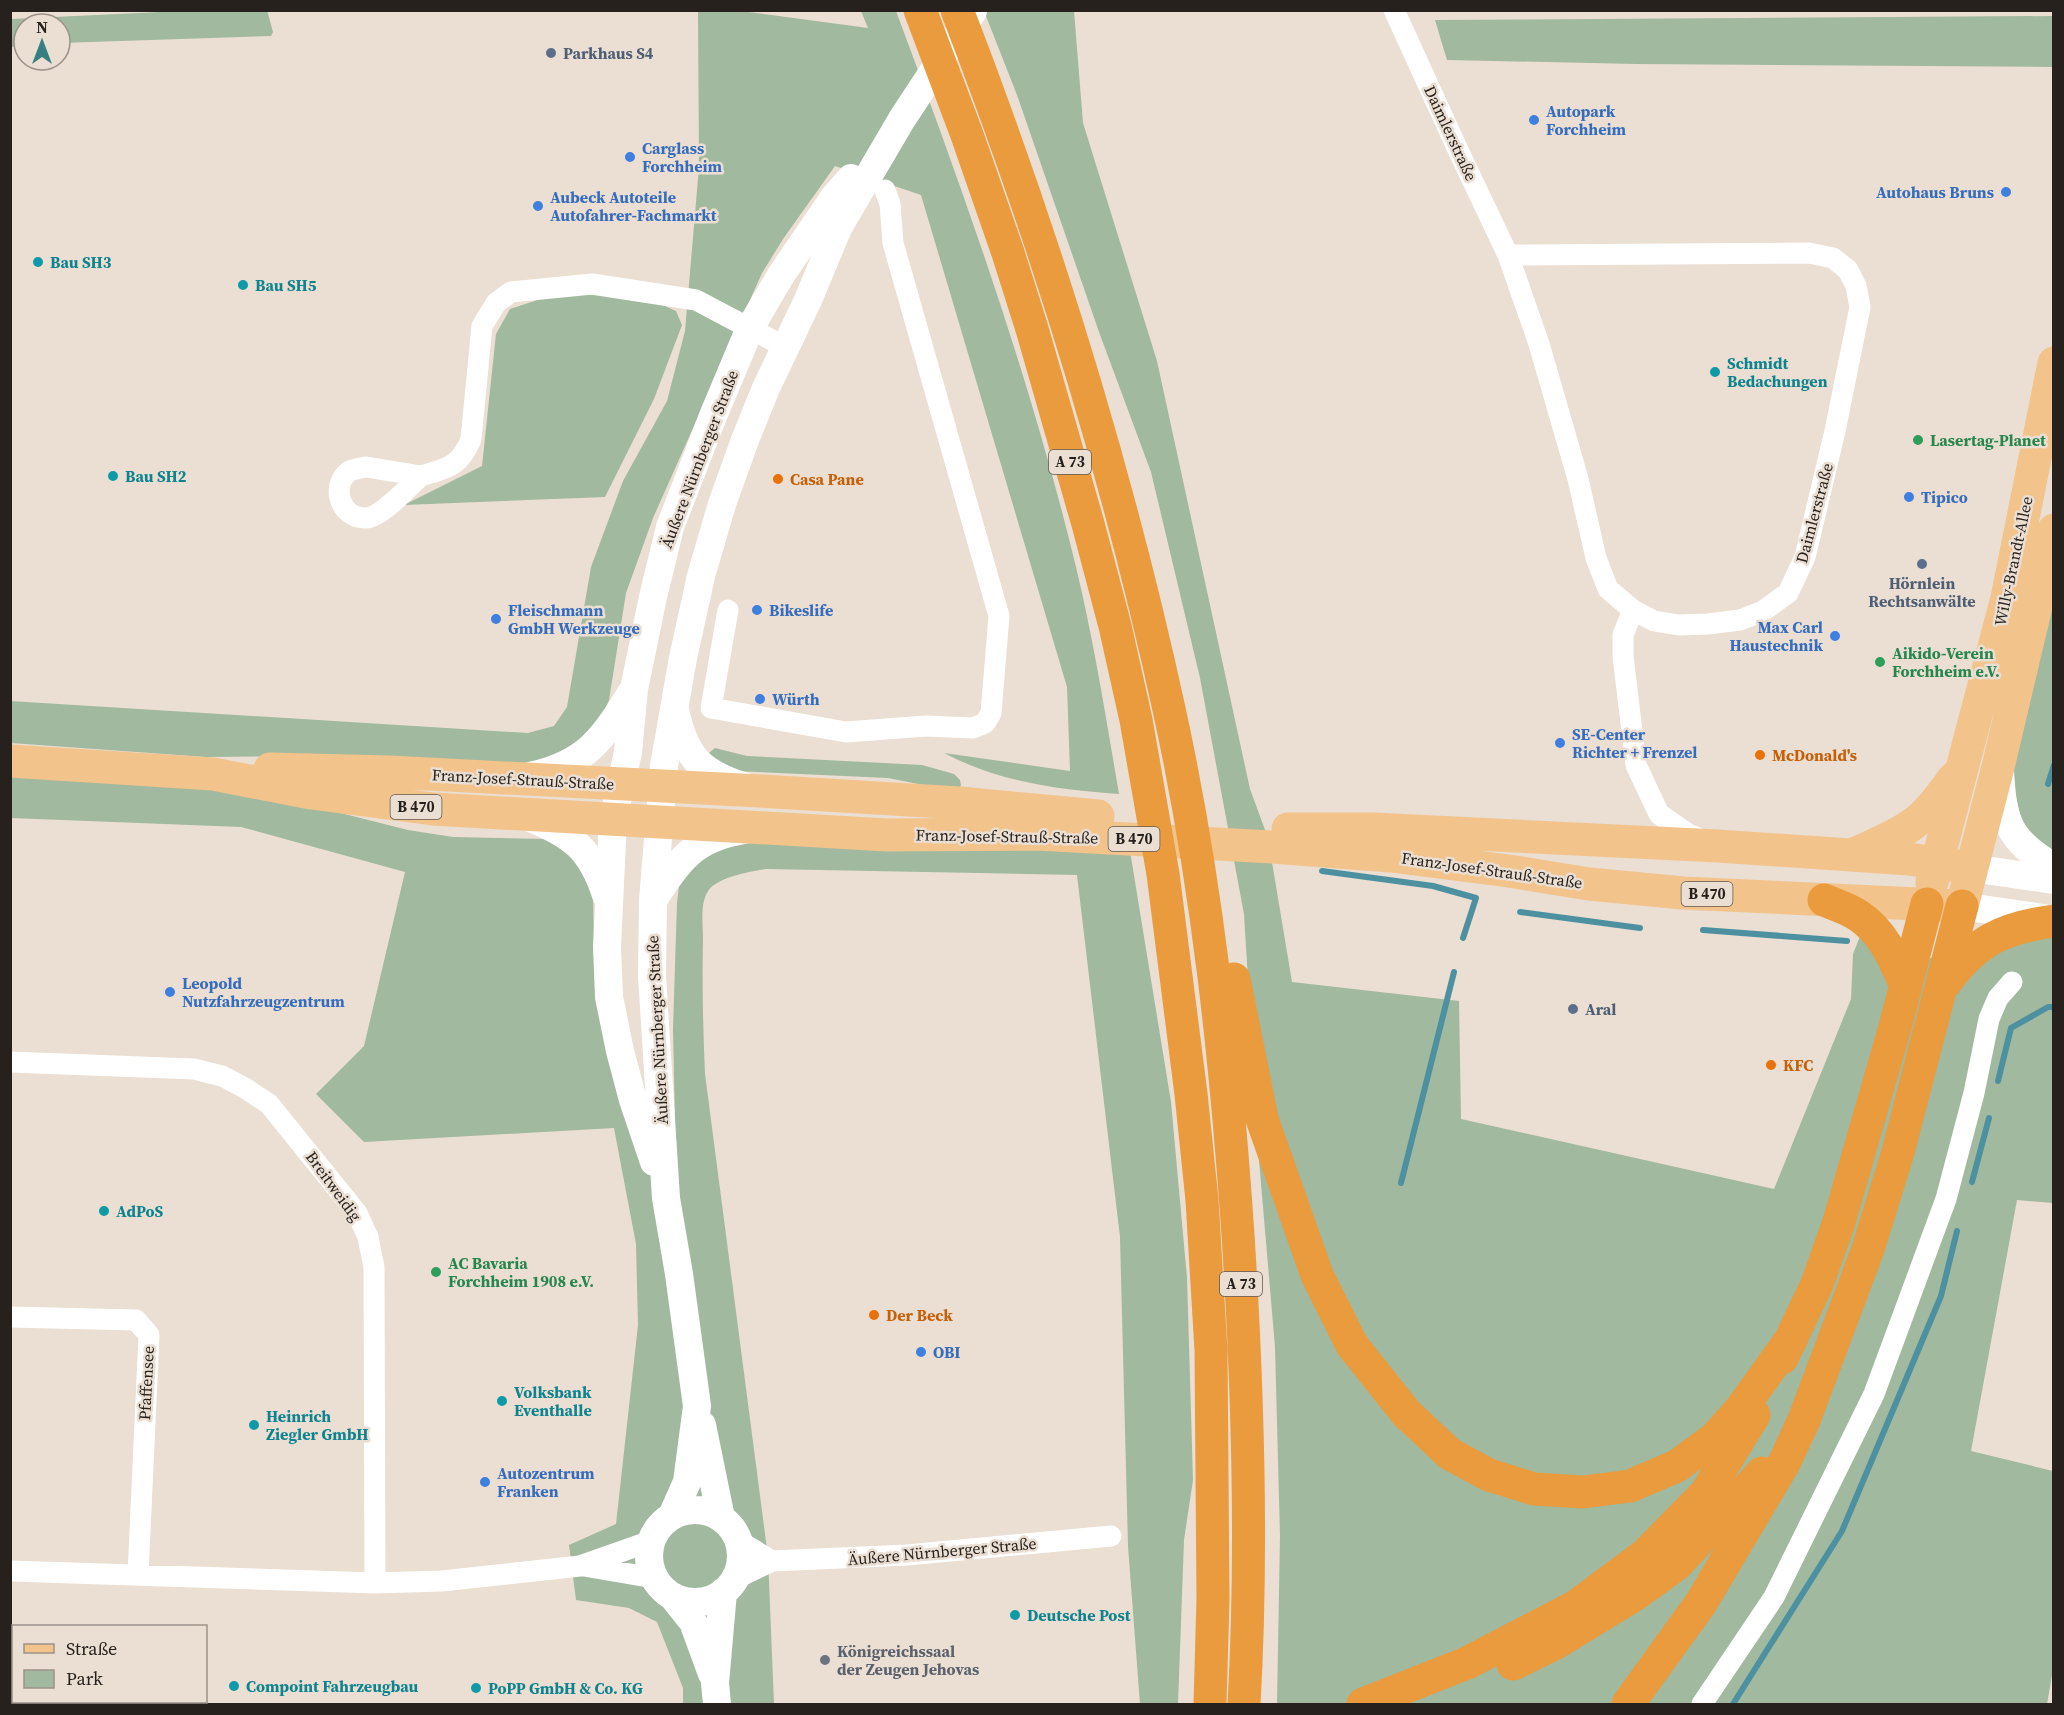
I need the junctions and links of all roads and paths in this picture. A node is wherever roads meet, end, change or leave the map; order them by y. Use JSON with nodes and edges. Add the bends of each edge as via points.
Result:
{"nodes":[{"id":1,"x":920,"y":10,"type":"edge"},
{"id":2,"x":957,"y":10,"type":"edge"},
{"id":3,"x":973,"y":10,"type":"edge"},
{"id":4,"x":1394,"y":10,"type":"edge"},
{"id":5,"x":902,"y":119,"type":"junction"},
{"id":6,"x":885,"y":190,"type":"dead end"},
{"id":7,"x":1508,"y":255,"type":"junction"},
{"id":8,"x":750,"y":328,"type":"junction"},
{"id":9,"x":785,"y":347,"type":"junction"},
{"id":10,"x":2054,"y":363,"type":"edge"},
{"id":11,"x":421,"y":476,"type":"dead end"},
{"id":12,"x":2054,"y":530,"type":"edge"},
{"id":13,"x":728,"y":610,"type":"dead end"},
{"id":14,"x":1633,"y":610,"type":"junction"},
{"id":15,"x":634,"y":688,"type":"junction"},
{"id":16,"x":674,"y":705,"type":"junction"},
{"id":17,"x":10,"y":761,"type":"edge"},
{"id":18,"x":1999,"y":763,"type":"junction"},
{"id":19,"x":1962,"y":766,"type":"junction"},
{"id":20,"x":213,"y":774,"type":"junction"},
{"id":21,"x":521,"y":778,"type":"junction"},
{"id":22,"x":620,"y":784,"type":"junction"},
{"id":23,"x":662,"y":786,"type":"junction"},
{"id":24,"x":760,"y":791,"type":"junction"},
{"id":25,"x":521,"y":814,"type":"junction"},
{"id":26,"x":613,"y":820,"type":"junction"},
{"id":27,"x":658,"y":822,"type":"junction"},
{"id":28,"x":759,"y":828,"type":"junction"},
{"id":29,"x":1556,"y":839,"type":"junction"},
{"id":30,"x":1718,"y":846,"type":"junction"},
{"id":31,"x":1852,"y":855,"type":"junction"},
{"id":32,"x":1937,"y":862,"type":"junction"},
{"id":33,"x":2054,"y":867,"type":"edge"},
{"id":34,"x":1971,"y":868,"type":"junction"},
{"id":35,"x":1509,"y":871,"type":"junction"},
{"id":36,"x":1200,"y":875,"type":"junction"},
{"id":37,"x":2054,"y":880,"type":"edge"},
{"id":38,"x":652,"y":900,"type":"junction"},
{"id":39,"x":1824,"y":900,"type":"junction"},
{"id":40,"x":608,"y":903,"type":"junction"},
{"id":41,"x":1927,"y":904,"type":"junction"},
{"id":42,"x":1962,"y":906,"type":"junction"},
{"id":43,"x":2054,"y":920,"type":"edge"},
{"id":44,"x":2012,"y":982,"type":"dead end"},
{"id":45,"x":1906,"y":986,"type":"junction"},
{"id":46,"x":1940,"y":990,"type":"junction"},
{"id":47,"x":10,"y":1062,"type":"edge"},
{"id":48,"x":666,"y":1198,"type":"junction"},
{"id":49,"x":10,"y":1317,"type":"edge"},
{"id":50,"x":1792,"y":1338,"type":"junction"},
{"id":51,"x":1821,"y":1373,"type":"junction"},
{"id":52,"x":697,"y":1406,"type":"junction"},
{"id":53,"x":672,"y":1516,"type":"junction"},
{"id":54,"x":721,"y":1518,"type":"junction"},
{"id":55,"x":1111,"y":1536,"type":"dead end"},
{"id":56,"x":651,"y":1541,"type":"junction"},
{"id":57,"x":739,"y":1541,"type":"junction"},
{"id":58,"x":772,"y":1560,"type":"junction"},
{"id":59,"x":580,"y":1566,"type":"junction"},
{"id":60,"x":10,"y":1571,"type":"edge"},
{"id":61,"x":138,"y":1575,"type":"junction"},
{"id":62,"x":375,"y":1583,"type":"junction"},
{"id":63,"x":729,"y":1585,"type":"junction"},
{"id":64,"x":664,"y":1587,"type":"junction"},
{"id":65,"x":716,"y":1694,"type":"edge"},
{"id":66,"x":1244,"y":1699,"type":"edge"},
{"id":67,"x":1210,"y":1702,"type":"edge"},
{"id":68,"x":1363,"y":1704,"type":"edge"},
{"id":69,"x":1377,"y":1704,"type":"edge"},
{"id":70,"x":1628,"y":1704,"type":"edge"},
{"id":71,"x":1702,"y":1704,"type":"edge"}],
"edges":[{"from":1,"to":67,"type":"highway","number":"A 73","via":[[1032,329],[1088,524],[1136,720],[1150,796],[1202,1200],[1211,1350]]},
{"from":2,"to":36,"type":"highway","number":"A 73","via":[[1047,260],[1099,432],[1170,711]]},
{"from":3,"to":5,"type":"main road","name":"Äußere Nürnberger Straße"},
{"from":4,"to":7,"type":"street","name":"Daimlerstraße"},
{"from":5,"to":8,"type":"main road","name":"Äußere Nürnberger Straße","via":[[835,196]]},
{"from":5,"to":9,"type":"main road","name":"Äußere Nürnberger Straße","via":[[838,228]]},
{"from":6,"to":13,"type":"street","via":[[893,243],[999,616],[991,713],[985,723],[973,728],[926,726],[846,732],[711,708]]},
{"from":7,"to":14,"type":"street","name":"Daimlerstraße","via":[[1539,344],[1596,558],[1608,590]]},
{"from":7,"to":14,"type":"street","name":"Daimlerstraße","via":[[1809,253],[1833,258],[1848,270],[1856,286],[1860,307],[1831,450],[1805,556],[1788,593],[1763,611],[1740,620],[1708,624],[1654,621]]},
{"from":8,"to":9,"type":"street"},
{"from":8,"to":11,"type":"street","via":[[696,300],[592,284],[511,292],[496,303],[482,326],[471,439],[465,455],[447,468]]},
{"from":8,"to":15,"type":"main road","name":"Äußere Nürnberger Straße","via":[[670,527]]},
{"from":9,"to":16,"type":"main road","name":"Äußere Nürnberger Straße","via":[[745,440],[723,504],[701,576]]},
{"from":10,"to":19,"type":"main road","name":"Willy-Brandt-Allee","via":[[2007,598]]},
{"from":12,"to":18,"type":"main road","name":"Willy-Brandt-Allee"},
{"from":14,"to":30,"type":"street","via":[[1623,635],[1623,656],[1636,765],[1659,814],[1688,834]]},
{"from":15,"to":21,"type":"main road","via":[[614,722],[587,752],[564,766]]},
{"from":15,"to":22,"type":"main road","name":"Äußere Nürnberger Straße","via":[[628,752]]},
{"from":16,"to":23,"type":"main road","name":"Äußere Nürnberger Straße"},
{"from":16,"to":24,"type":"main road","via":[[680,734],[702,766],[723,780]]},
{"from":17,"to":20,"type":"main road","name":"Franz-Josef-Strauß-Straße","number":"B 470"},
{"from":18,"to":33,"type":"main road","via":[[2002,801],[2011,831],[2018,841]]},
{"from":18,"to":34,"type":"main road","name":"Willy-Brandt-Allee"},
{"from":19,"to":31,"type":"main road","via":[[1914,824]]},
{"from":19,"to":32,"type":"main road","name":"Willy-Brandt-Allee"},
{"from":20,"to":21,"type":"main road","name":"Franz-Josef-Strauß-Straße","number":"B 470","via":[[275,768]]},
{"from":20,"to":25,"type":"main road","name":"Franz-Josef-Strauß-Straße","number":"B 470","via":[[372,802]]},
{"from":21,"to":22,"type":"main road","name":"Franz-Josef-Strauß-Straße","number":"B 470"},
{"from":22,"to":23,"type":"main road","name":"Franz-Josef-Strauß-Straße","number":"B 470"},
{"from":22,"to":26,"type":"main road","name":"Äußere Nürnberger Straße"},
{"from":23,"to":24,"type":"main road","name":"Franz-Josef-Strauß-Straße","number":"B 470"},
{"from":23,"to":27,"type":"main road","name":"Äußere Nürnberger Straße"},
{"from":24,"to":29,"type":"main road","name":"Franz-Josef-Strauß-Straße","number":"B 470","via":[[1272,828]]},
{"from":25,"to":26,"type":"main road","name":"Franz-Josef-Strauß-Straße","number":"B 470"},
{"from":25,"to":40,"type":"main road","via":[[573,840],[598,871]]},
{"from":26,"to":27,"type":"main road","name":"Franz-Josef-Strauß-Straße","number":"B 470"},
{"from":26,"to":40,"type":"main road","name":"Äußere Nürnberger Straße"},
{"from":27,"to":28,"type":"main road","name":"Franz-Josef-Strauß-Straße","number":"B 470"},
{"from":27,"to":38,"type":"main road","name":"Äußere Nürnberger Straße"},
{"from":28,"to":35,"type":"main road","name":"Franz-Josef-Strauß-Straße","number":"B 470","via":[[887,835],[1037,834],[1153,840],[1391,856]]},
{"from":28,"to":38,"type":"main road","via":[[715,837],[690,850]]},
{"from":29,"to":30,"type":"main road","name":"Franz-Josef-Strauß-Straße","number":"B 470"},
{"from":29,"to":35,"type":"main road","via":[[1518,853]]},
{"from":30,"to":31,"type":"main road","name":"Franz-Josef-Strauß-Straße","number":"B 470"},
{"from":31,"to":32,"type":"main road","name":"Franz-Josef-Strauß-Straße","number":"B 470"},
{"from":32,"to":34,"type":"main road","name":"Franz-Josef-Strauß-Straße","number":"B 470"},
{"from":32,"to":41,"type":"main road","name":"Willy-Brandt-Allee"},
{"from":34,"to":37,"type":"main road","name":"Franz-Josef-Strauß-Straße"},
{"from":34,"to":42,"type":"main road","name":"Willy-Brandt-Allee"},
{"from":35,"to":39,"type":"main road","name":"Franz-Josef-Strauß-Straße","number":"B 470","via":[[1683,893]]},
{"from":36,"to":50,"type":"highway","via":[[1219,896],[1262,1119],[1317,1275],[1352,1345],[1407,1414],[1450,1454],[1489,1475],[1534,1489],[1584,1492],[1630,1486],[1677,1466],[1715,1438]]},
{"from":36,"to":66,"type":"highway","number":"A 73","via":[[1233,1161],[1246,1362],[1249,1594]]},
{"from":38,"to":48,"type":"main road","name":"Äußere Nürnberger Straße","via":[[652,976]]},
{"from":39,"to":41,"type":"main road","name":"Franz-Josef-Strauß-Straße","number":"B 470"},
{"from":39,"to":45,"type":"highway","via":[[1858,915],[1876,929]]},
{"from":40,"to":48,"type":"main road","name":"Äußere Nürnberger Straße","via":[[607,947],[620,1051]]},
{"from":41,"to":42,"type":"main road","name":"Franz-Josef-Strauß-Straße","number":"B 470"},
{"from":41,"to":45,"type":"highway"},
{"from":42,"to":43,"type":"main road","name":"Franz-Josef-Strauß-Straße"},
{"from":42,"to":46,"type":"highway"},
{"from":43,"to":46,"type":"highway","via":[[1988,940],[1956,968]]},
{"from":44,"to":71,"type":"street","via":[[1998,998],[1989,1019],[1946,1199],[1874,1394],[1774,1597]]},
{"from":45,"to":50,"type":"highway","via":[[1839,1222]]},
{"from":46,"to":51,"type":"highway","via":[[1868,1249]]},
{"from":47,"to":62,"type":"street","name":"Breitweidig","via":[[194,1069],[222,1076],[268,1104],[357,1213],[368,1237],[374,1267]]},
{"from":48,"to":52,"type":"main road","name":"Äußere Nürnberger Straße"},
{"from":49,"to":61,"type":"street","name":"Pfaffensee","via":[[136,1320],[148,1335]]},
{"from":50,"to":68,"type":"highway","via":[[1748,1428],[1706,1493],[1645,1555],[1575,1607],[1467,1663]]},
{"from":51,"to":69,"type":"highway","via":[[1763,1472],[1676,1565],[1556,1643],[1485,1677]]},
{"from":51,"to":70,"type":"highway","via":[[1784,1463],[1701,1604]]},
{"from":52,"to":53,"type":"main road","name":"Äußere Nürnberger Straße","via":[[687,1482]]},
{"from":52,"to":54,"type":"main road"},
{"from":53,"to":54,"type":"main road","via":[[697,1510]]},
{"from":53,"to":56,"type":"main road"},
{"from":54,"to":57,"type":"main road"},
{"from":55,"to":58,"type":"street","name":"Äußere Nürnberger Straße","via":[[908,1555]]},
{"from":56,"to":59,"type":"street"},
{"from":56,"to":64,"type":"main road","via":[[649,1560]]},
{"from":57,"to":58,"type":"street"},
{"from":57,"to":63,"type":"main road","via":[[741,1560]]},
{"from":58,"to":63,"type":"street","name":"Äußere Nürnberger Straße"},
{"from":59,"to":62,"type":"street","via":[[442,1581]]},
{"from":59,"to":64,"type":"street"},
{"from":60,"to":61,"type":"street"},
{"from":61,"to":62,"type":"street"},
{"from":63,"to":64,"type":"main road","via":[[712,1599],[699,1602],[686,1601]]},
{"from":63,"to":65,"type":"main road"},
{"from":64,"to":65,"type":"main road","via":[[693,1622]]}]}
